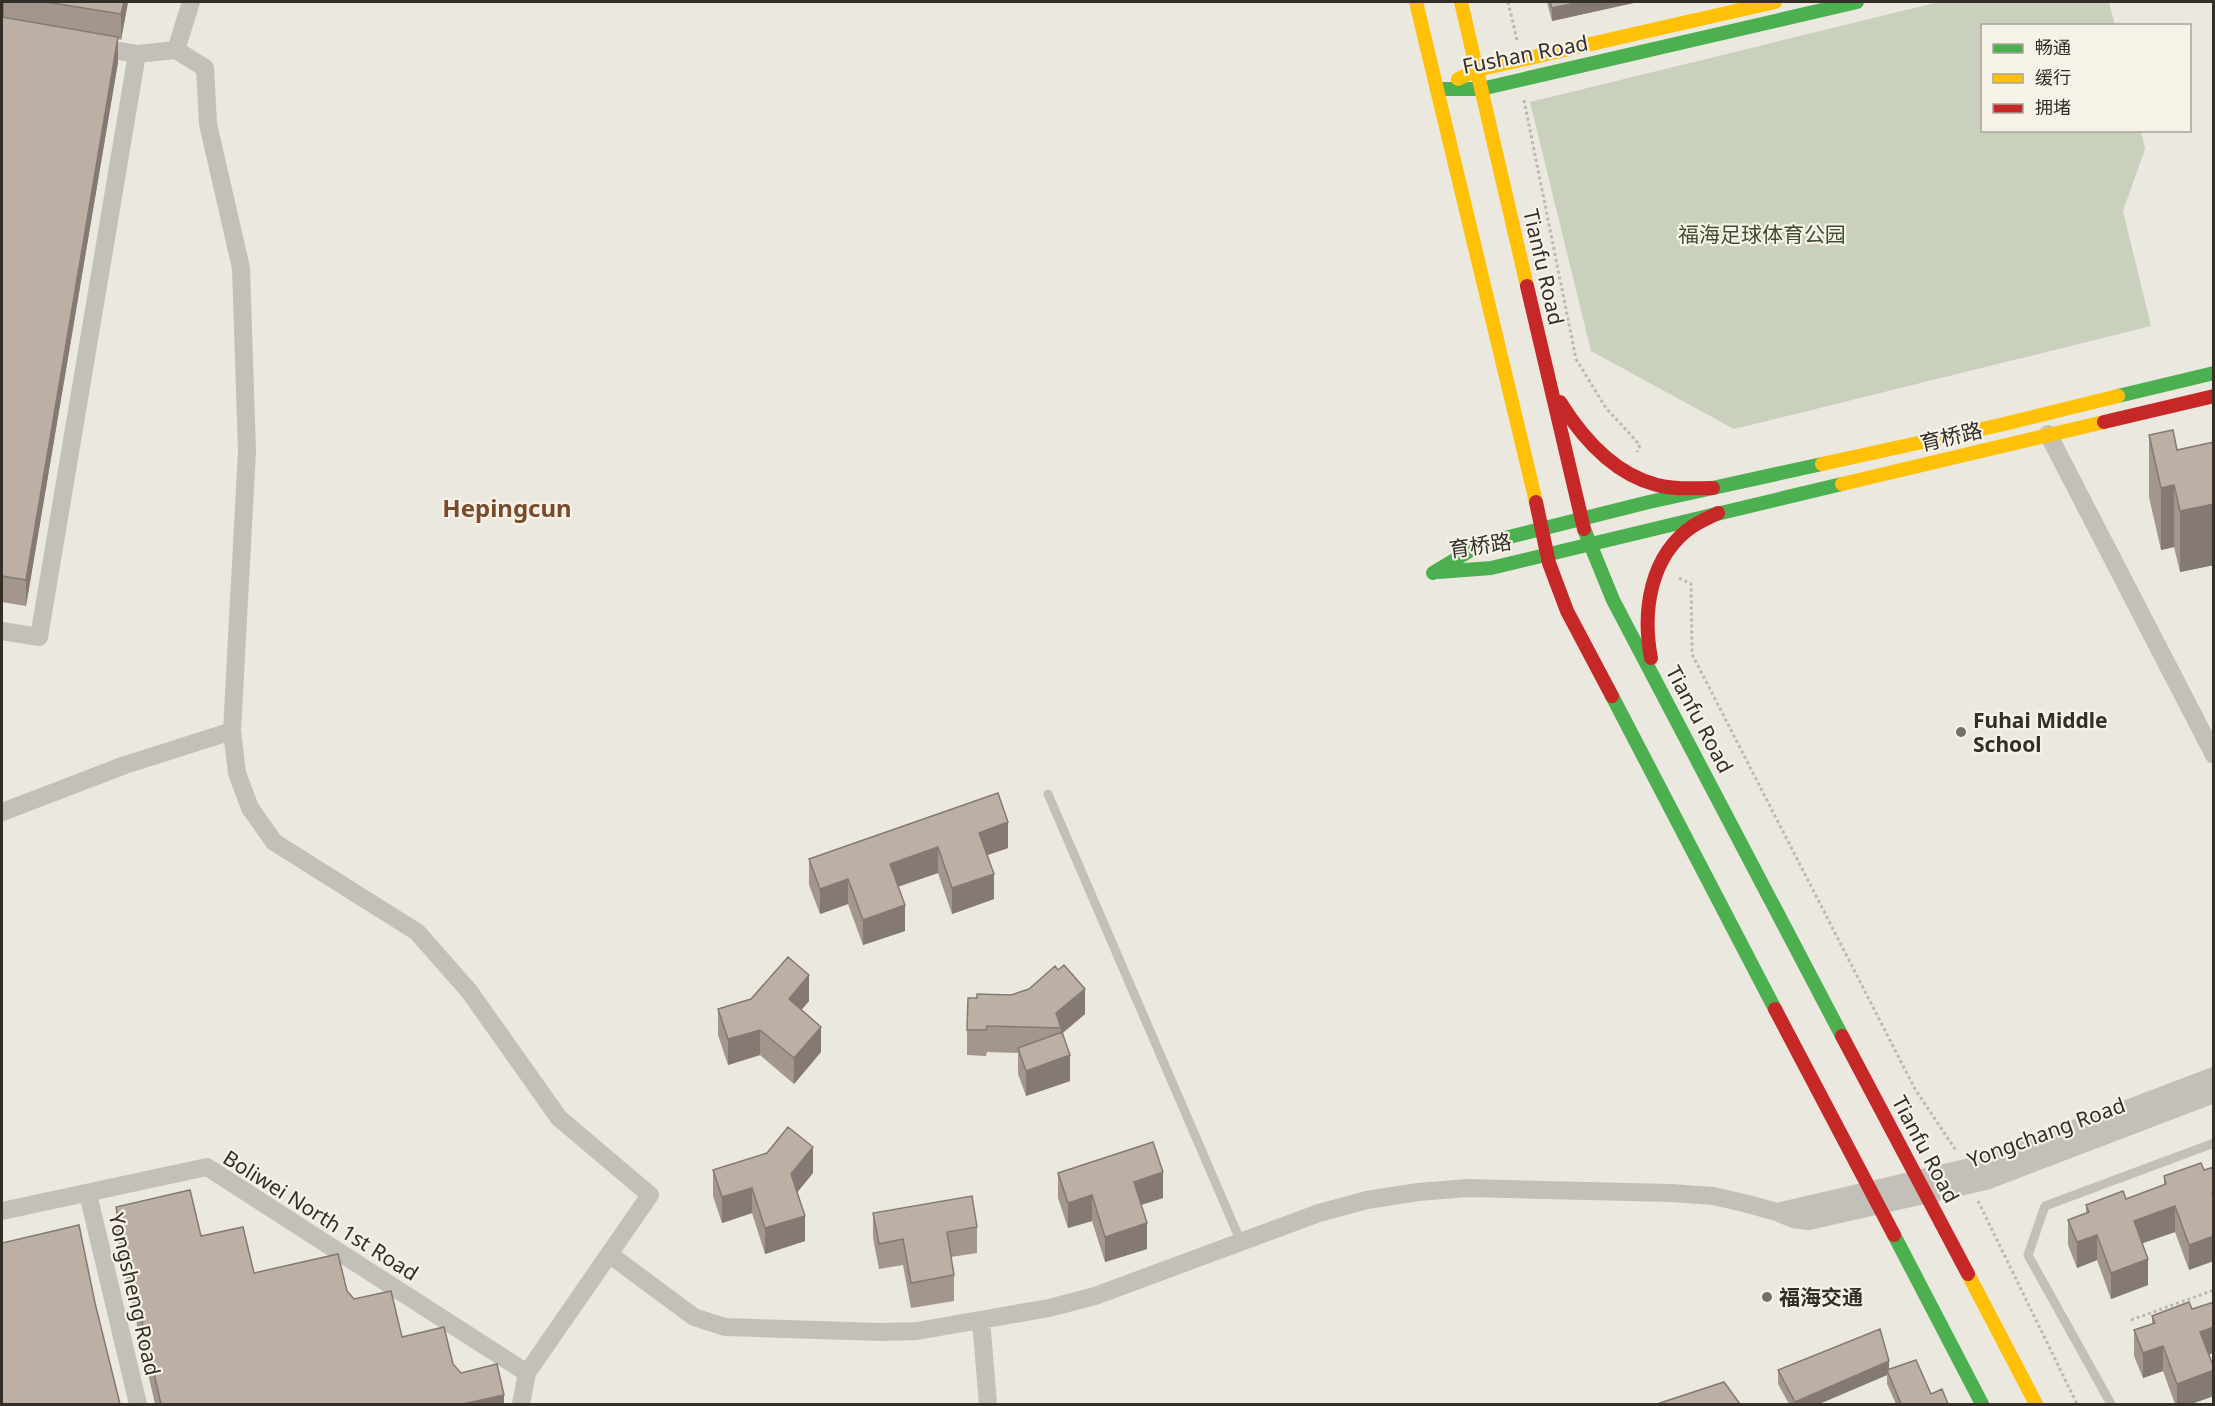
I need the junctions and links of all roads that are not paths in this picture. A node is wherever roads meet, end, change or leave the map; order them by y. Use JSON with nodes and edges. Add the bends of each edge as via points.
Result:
{"nodes":[{"id":1,"x":191,"y":2,"type":"edge"},
{"id":2,"x":1416,"y":2,"type":"edge"},
{"id":3,"x":1461,"y":2,"type":"edge"},
{"id":4,"x":1775,"y":2,"type":"edge"},
{"id":5,"x":1857,"y":2,"type":"edge"},
{"id":6,"x":81,"y":44,"type":"edge"},
{"id":7,"x":176,"y":50,"type":"junction"},
{"id":8,"x":137,"y":54,"type":"junction"},
{"id":9,"x":1477,"y":70,"type":"junction"},
{"id":10,"x":1481,"y":88,"type":"junction"},
{"id":11,"x":1437,"y":89,"type":"junction"},
{"id":12,"x":1546,"y":372,"type":"junction"},
{"id":13,"x":2214,"y":373,"type":"edge"},
{"id":14,"x":2214,"y":396,"type":"edge"},
{"id":15,"x":2048,"y":434,"type":"junction"},
{"id":16,"x":1713,"y":488,"type":"junction"},
{"id":17,"x":1718,"y":513,"type":"junction"},
{"id":18,"x":1582,"y":519,"type":"junction"},
{"id":19,"x":1543,"y":528,"type":"junction"},
{"id":20,"x":1591,"y":544,"type":"junction"},
{"id":21,"x":1548,"y":554,"type":"junction"},
{"id":22,"x":2,"y":631,"type":"edge"},
{"id":23,"x":1657,"y":683,"type":"junction"},
{"id":24,"x":232,"y":731,"type":"junction"},
{"id":25,"x":2214,"y":755,"type":"edge"},
{"id":26,"x":1048,"y":794,"type":"dead end"},
{"id":27,"x":2,"y":812,"type":"edge"},
{"id":28,"x":2214,"y":1076,"type":"edge"},
{"id":29,"x":2214,"y":1094,"type":"edge"},
{"id":30,"x":2214,"y":1143,"type":"edge"},
{"id":31,"x":1970,"y":1176,"type":"junction"},
{"id":32,"x":1922,"y":1187,"type":"junction"},
{"id":33,"x":88,"y":1194,"type":"junction"},
{"id":34,"x":1874,"y":1198,"type":"junction"},
{"id":35,"x":2,"y":1211,"type":"edge"},
{"id":36,"x":1241,"y":1242,"type":"junction"},
{"id":37,"x":609,"y":1254,"type":"junction"},
{"id":38,"x":981,"y":1320,"type":"junction"},
{"id":39,"x":527,"y":1373,"type":"junction"},
{"id":40,"x":138,"y":1404,"type":"edge"},
{"id":41,"x":521,"y":1404,"type":"edge"},
{"id":42,"x":988,"y":1404,"type":"edge"},
{"id":43,"x":1982,"y":1404,"type":"edge"},
{"id":44,"x":2036,"y":1404,"type":"edge"},
{"id":45,"x":2110,"y":1404,"type":"edge"}],
"edges":[{"from":1,"to":7,"type":"street"},
{"from":2,"to":11,"type":"main road"},
{"from":3,"to":9,"type":"main road","name":"Tianfu Road"},
{"from":4,"to":9,"type":"main road","name":"Fushan Road"},
{"from":5,"to":10,"type":"main road","name":"Fushan Road"},
{"from":6,"to":8,"type":"street"},
{"from":7,"to":8,"type":"street"},
{"from":7,"to":24,"type":"street","via":[[205,68],[208,124],[241,268],[247,451]]},
{"from":8,"to":22,"type":"street","via":[[39,637]]},
{"from":9,"to":10,"type":"main road","name":"Tianfu Road"},
{"from":9,"to":11,"type":"main road","name":"Fushan Road"},
{"from":10,"to":11,"type":"main road","name":"Fushan Road"},
{"from":10,"to":12,"type":"main road","name":"Tianfu Road"},
{"from":11,"to":19,"type":"main road"},
{"from":12,"to":16,"type":"main road","via":[[1575,428],[1627,472],[1656,484]]},
{"from":12,"to":18,"type":"main road","name":"Tianfu Road"},
{"from":13,"to":16,"type":"main road","name":"育桥路"},
{"from":14,"to":15,"type":"main road","name":"育桥路"},
{"from":15,"to":17,"type":"main road","name":"育桥路"},
{"from":15,"to":25,"type":"street"},
{"from":16,"to":18,"type":"main road","name":"育桥路"},
{"from":17,"to":20,"type":"main road","name":"育桥路"},
{"from":17,"to":23,"type":"main road","via":[[1690,528],[1657,568],[1649,592],[1647,621],[1648,648]]},
{"from":18,"to":19,"type":"main road","name":"育桥路"},
{"from":18,"to":20,"type":"main road","name":"Tianfu Road"},
{"from":19,"to":21,"type":"main road"},
{"from":19,"to":21,"type":"main road","name":"育桥路","via":[[1482,544],[1433,573],[1491,568]]},
{"from":20,"to":21,"type":"main road","name":"育桥路"},
{"from":20,"to":23,"type":"main road","name":"Tianfu Road","via":[[1613,600]]},
{"from":21,"to":34,"type":"main road","via":[[1567,611]]},
{"from":23,"to":32,"type":"main road","name":"Tianfu Road"},
{"from":24,"to":27,"type":"street","via":[[125,765]]},
{"from":24,"to":37,"type":"street","via":[[237,773],[250,808],[274,842],[417,932],[469,991],[559,1118],[650,1195]]},
{"from":26,"to":36,"type":"lane"},
{"from":28,"to":31,"type":"street","name":"Yongchang Road"},
{"from":29,"to":31,"type":"street","name":"Yongchang Road","via":[[1986,1181]]},
{"from":30,"to":45,"type":"lane","via":[[2045,1206],[2028,1255]]},
{"from":31,"to":32,"type":"street","name":"Yongchang Road"},
{"from":32,"to":34,"type":"street","name":"Yongchang Road"},
{"from":32,"to":44,"type":"main road","name":"Tianfu Road"},
{"from":33,"to":35,"type":"street","name":"Boliwei North 1st Road"},
{"from":33,"to":39,"type":"street","name":"Boliwei North 1st Road","via":[[207,1167]]},
{"from":33,"to":40,"type":"street","name":"Yongsheng Road"},
{"from":34,"to":36,"type":"street","name":"Yongchang Road","via":[[1777,1212],[1713,1196],[1468,1188],[1367,1200]]},
{"from":34,"to":43,"type":"main road"},
{"from":36,"to":38,"type":"street","via":[[1095,1296]]},
{"from":37,"to":38,"type":"street","via":[[694,1317],[725,1327],[882,1332],[917,1331]]},
{"from":37,"to":39,"type":"street"},
{"from":38,"to":42,"type":"street"},
{"from":39,"to":41,"type":"street"}]}
